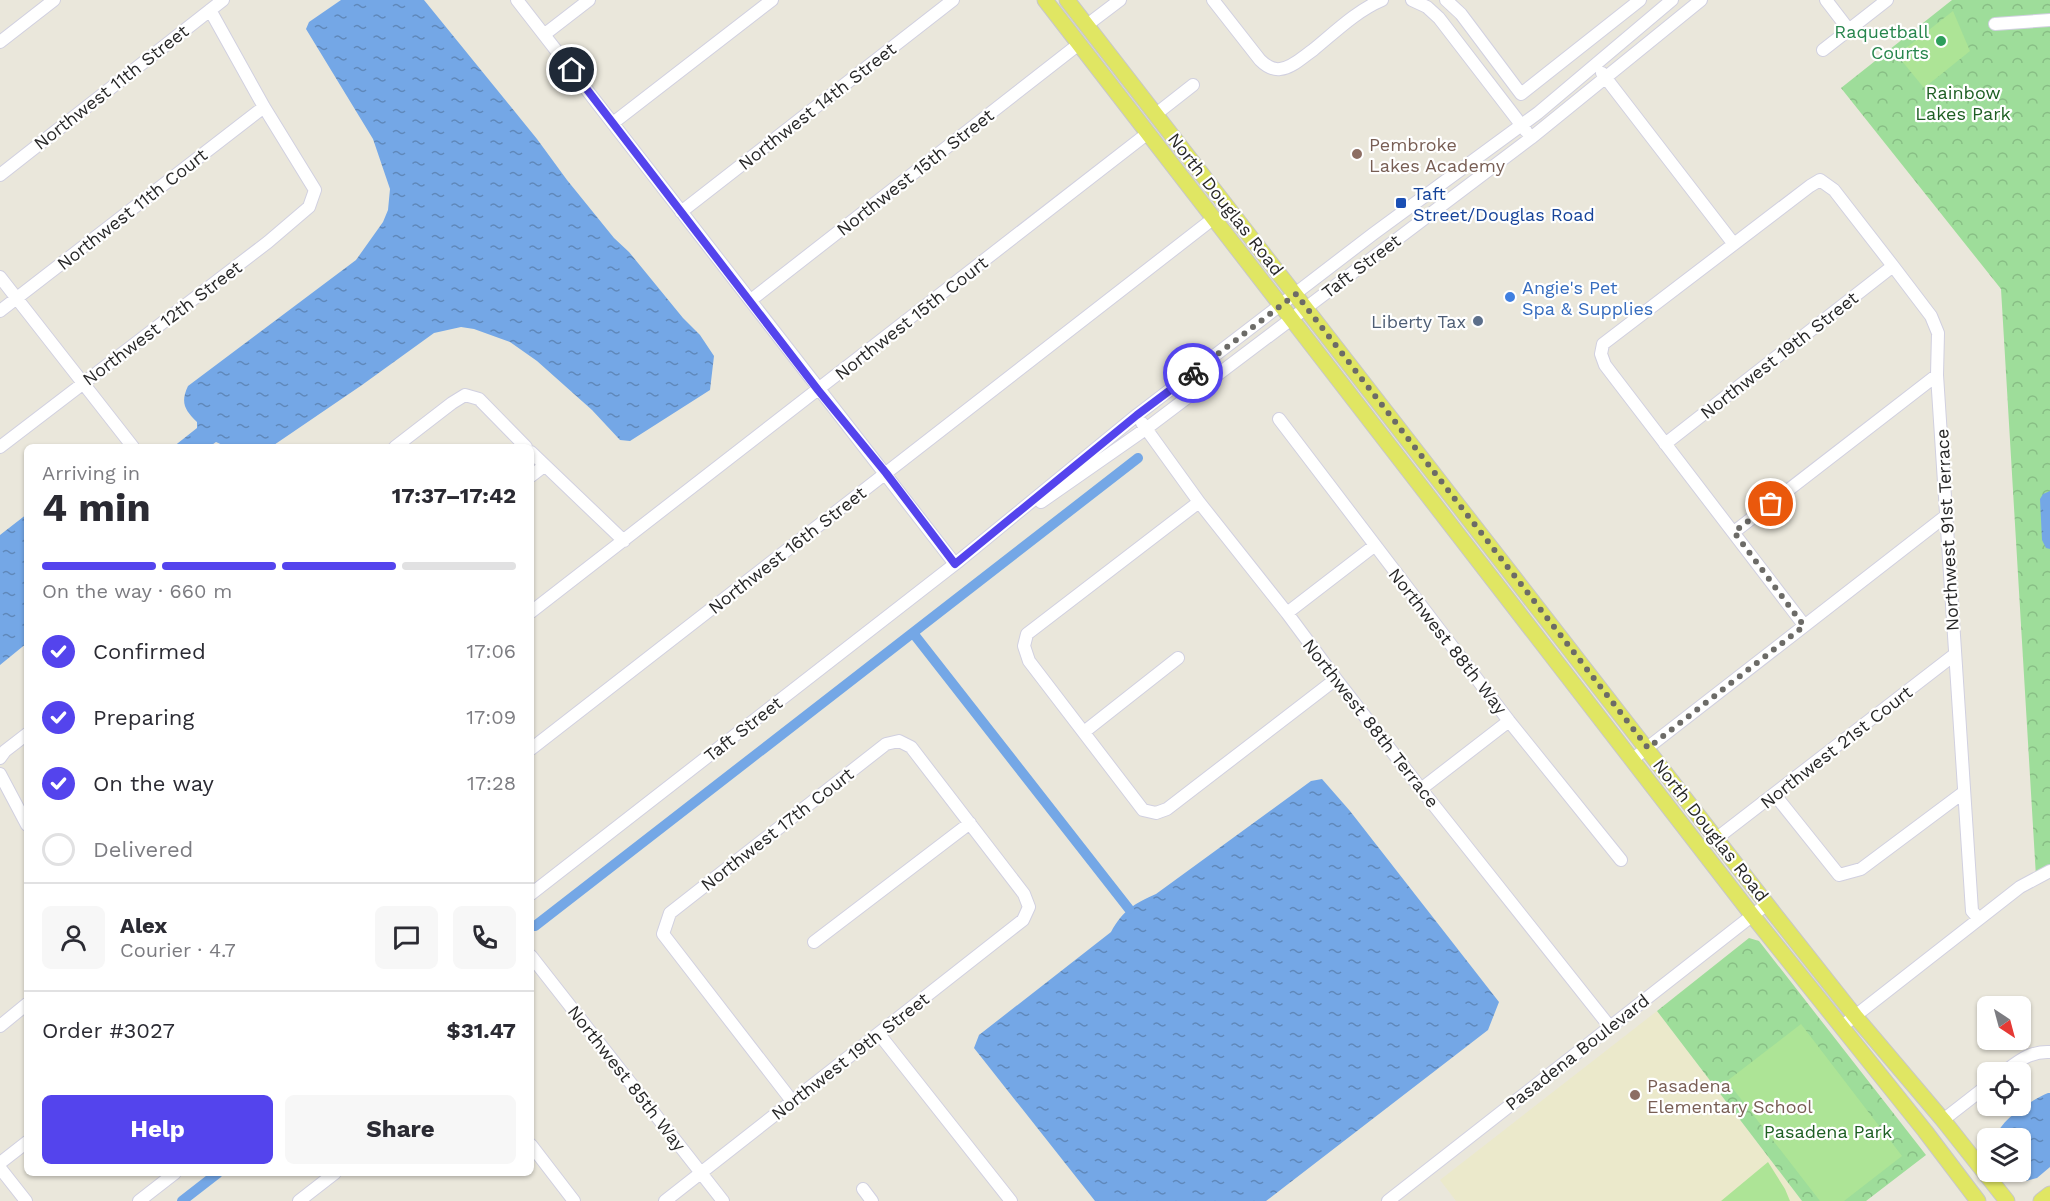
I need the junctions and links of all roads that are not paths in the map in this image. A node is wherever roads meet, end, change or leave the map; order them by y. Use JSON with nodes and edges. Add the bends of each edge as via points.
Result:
{"nodes":[{"id":1,"x":54,"y":0,"type":"edge"},
{"id":2,"x":223,"y":0,"type":"edge"},
{"id":3,"x":517,"y":0,"type":"edge"},
{"id":4,"x":589,"y":0,"type":"edge"},
{"id":5,"x":772,"y":0,"type":"edge"},
{"id":6,"x":953,"y":0,"type":"edge"},
{"id":7,"x":1045,"y":0,"type":"edge"},
{"id":8,"x":1067,"y":0,"type":"edge"},
{"id":9,"x":1120,"y":0,"type":"edge"},
{"id":10,"x":1213,"y":0,"type":"edge"},
{"id":11,"x":1382,"y":0,"type":"edge"},
{"id":12,"x":1412,"y":0,"type":"edge"},
{"id":13,"x":1446,"y":0,"type":"edge"},
{"id":14,"x":1640,"y":0,"type":"edge"},
{"id":15,"x":1672,"y":0,"type":"edge"},
{"id":16,"x":1701,"y":0,"type":"edge"},
{"id":17,"x":1826,"y":0,"type":"edge"},
{"id":18,"x":1887,"y":0,"type":"edge"},
{"id":19,"x":210,"y":10,"type":"junction"},
{"id":20,"x":2050,"y":20,"type":"edge"},
{"id":21,"x":1995,"y":24,"type":"dead end"},
{"id":22,"x":1087,"y":25,"type":"junction"},
{"id":23,"x":1849,"y":30,"type":"junction"},
{"id":24,"x":545,"y":34,"type":"junction"},
{"id":25,"x":0,"y":42,"type":"edge"},
{"id":26,"x":1078,"y":44,"type":"junction"},
{"id":27,"x":1823,"y":50,"type":"dead end"},
{"id":28,"x":1595,"y":65,"type":"junction"},
{"id":29,"x":1605,"y":78,"type":"junction"},
{"id":30,"x":1193,"y":85,"type":"dead end"},
{"id":31,"x":264,"y":107,"type":"junction"},
{"id":32,"x":1156,"y":114,"type":"junction"},
{"id":33,"x":613,"y":123,"type":"junction"},
{"id":34,"x":1521,"y":125,"type":"junction"},
{"id":35,"x":1531,"y":138,"type":"junction"},
{"id":36,"x":1153,"y":139,"type":"junction"},
{"id":37,"x":0,"y":175,"type":"edge"},
{"id":38,"x":1220,"y":197,"type":"junction"},
{"id":39,"x":681,"y":212,"type":"junction"},
{"id":40,"x":1214,"y":218,"type":"junction"},
{"id":41,"x":1733,"y":243,"type":"junction"},
{"id":42,"x":1893,"y":266,"type":"junction"},
{"id":43,"x":0,"y":276,"type":"edge"},
{"id":44,"x":1296,"y":294,"type":"junction"},
{"id":45,"x":17,"y":297,"type":"junction"},
{"id":46,"x":751,"y":300,"type":"junction"},
{"id":47,"x":1282,"y":305,"type":"junction"},
{"id":48,"x":1306,"y":307,"type":"junction"},
{"id":49,"x":0,"y":311,"type":"edge"},
{"id":50,"x":1292,"y":318,"type":"junction"},
{"id":51,"x":1937,"y":375,"type":"junction"},
{"id":52,"x":83,"y":383,"type":"junction"},
{"id":53,"x":818,"y":390,"type":"junction"},
{"id":54,"x":1137,"y":415,"type":"junction"},
{"id":55,"x":1279,"y":419,"type":"dead end"},
{"id":56,"x":1147,"y":428,"type":"junction"},
{"id":57,"x":131,"y":444,"type":"edge"},
{"id":58,"x":399,"y":444,"type":"edge"},
{"id":59,"x":523,"y":444,"type":"edge"},
{"id":60,"x":1665,"y":444,"type":"junction"},
{"id":61,"x":0,"y":447,"type":"edge"},
{"id":62,"x":534,"y":455,"type":"edge"},
{"id":63,"x":544,"y":466,"type":"junction"},
{"id":64,"x":886,"y":473,"type":"junction"},
{"id":65,"x":534,"y":474,"type":"edge"},
{"id":66,"x":1199,"y":502,"type":"junction"},
{"id":67,"x":1947,"y":515,"type":"junction"},
{"id":68,"x":1734,"y":532,"type":"junction"},
{"id":69,"x":624,"y":541,"type":"junction"},
{"id":70,"x":1374,"y":546,"type":"junction"},
{"id":71,"x":955,"y":564,"type":"junction"},
{"id":72,"x":534,"y":610,"type":"edge"},
{"id":73,"x":1287,"y":613,"type":"junction"},
{"id":74,"x":1804,"y":626,"type":"junction"},
{"id":75,"x":1954,"y":655,"type":"junction"},
{"id":76,"x":1178,"y":658,"type":"dead end"},
{"id":77,"x":1336,"y":679,"type":"junction"},
{"id":78,"x":1509,"y":721,"type":"junction"},
{"id":79,"x":1084,"y":732,"type":"junction"},
{"id":80,"x":24,"y":736,"type":"edge"},
{"id":81,"x":534,"y":747,"type":"edge"},
{"id":82,"x":1648,"y":748,"type":"junction"},
{"id":83,"x":0,"y":758,"type":"edge"},
{"id":84,"x":1634,"y":759,"type":"junction"},
{"id":85,"x":0,"y":774,"type":"edge"},
{"id":86,"x":1421,"y":789,"type":"junction"},
{"id":87,"x":1964,"y":792,"type":"junction"},
{"id":88,"x":1775,"y":795,"type":"junction"},
{"id":89,"x":24,"y":819,"type":"edge"},
{"id":90,"x":969,"y":823,"type":"junction"},
{"id":91,"x":1717,"y":838,"type":"junction"},
{"id":92,"x":1621,"y":860,"type":"dead end"},
{"id":93,"x":2050,"y":871,"type":"edge"},
{"id":94,"x":534,"y":892,"type":"edge"},
{"id":95,"x":1767,"y":904,"type":"junction"},
{"id":96,"x":1752,"y":915,"type":"junction"},
{"id":97,"x":1979,"y":919,"type":"junction"},
{"id":98,"x":814,"y":942,"type":"dead end"},
{"id":99,"x":534,"y":960,"type":"edge"},
{"id":100,"x":24,"y":1007,"type":"edge"},
{"id":101,"x":1855,"y":1016,"type":"junction"},
{"id":102,"x":0,"y":1026,"type":"edge"},
{"id":103,"x":1610,"y":1027,"type":"junction"},
{"id":104,"x":1840,"y":1027,"type":"junction"},
{"id":105,"x":879,"y":1034,"type":"junction"},
{"id":106,"x":2050,"y":1052,"type":"edge"},
{"id":107,"x":2017,"y":1062,"type":"edge"},
{"id":108,"x":1977,"y":1093,"type":"edge"},
{"id":109,"x":792,"y":1101,"type":"junction"},
{"id":110,"x":1943,"y":1119,"type":"junction"},
{"id":111,"x":24,"y":1144,"type":"edge"},
{"id":112,"x":534,"y":1149,"type":"edge"},
{"id":113,"x":0,"y":1163,"type":"edge"},
{"id":114,"x":0,"y":1168,"type":"edge"},
{"id":115,"x":702,"y":1173,"type":"junction"},
{"id":116,"x":171,"y":1176,"type":"edge"},
{"id":117,"x":331,"y":1176,"type":"edge"},
{"id":118,"x":863,"y":1189,"type":"dead end"},
{"id":119,"x":2050,"y":1194,"type":"edge"},
{"id":120,"x":26,"y":1201,"type":"edge"},
{"id":121,"x":139,"y":1201,"type":"edge"},
{"id":122,"x":299,"y":1201,"type":"edge"},
{"id":123,"x":574,"y":1201,"type":"edge"},
{"id":124,"x":665,"y":1201,"type":"edge"},
{"id":125,"x":723,"y":1201,"type":"edge"},
{"id":126,"x":872,"y":1201,"type":"edge"},
{"id":127,"x":1011,"y":1201,"type":"edge"},
{"id":128,"x":1388,"y":1201,"type":"edge"},
{"id":129,"x":1978,"y":1201,"type":"edge"},
{"id":130,"x":2007,"y":1201,"type":"edge"},
{"id":131,"x":2041,"y":1201,"type":"edge"}],
"edges":[{"from":1,"to":25,"type":"street"},
{"from":2,"to":19,"type":"street","name":"Northwest 11th Street"},
{"from":3,"to":24,"type":"street"},
{"from":4,"to":24,"type":"street"},
{"from":5,"to":33,"type":"street"},
{"from":6,"to":39,"type":"street","name":"Northwest 14th Street"},
{"from":7,"to":26,"type":"main road","name":"North Douglas Road"},
{"from":8,"to":22,"type":"main road","name":"North Douglas Road"},
{"from":9,"to":22,"type":"street"},
{"from":10,"to":11,"type":"street","via":[[1260,60],[1273,69],[1292,65]]},
{"from":12,"to":34,"type":"street","via":[[1439,18]]},
{"from":13,"to":14,"type":"street","via":[[1521,94]]},
{"from":15,"to":28,"type":"street","name":"Taft Street"},
{"from":16,"to":29,"type":"street","name":"Taft Street"},
{"from":17,"to":23,"type":"street"},
{"from":18,"to":23,"type":"street"},
{"from":19,"to":31,"type":"street"},
{"from":19,"to":37,"type":"street","name":"Northwest 11th Street"},
{"from":20,"to":21,"type":"street"},
{"from":22,"to":32,"type":"main road","name":"North Douglas Road"},
{"from":23,"to":27,"type":"street"},
{"from":24,"to":33,"type":"street"},
{"from":26,"to":36,"type":"main road","name":"North Douglas Road"},
{"from":26,"to":46,"type":"street","name":"Northwest 15th Street"},
{"from":28,"to":29,"type":"street"},
{"from":28,"to":34,"type":"street","name":"Taft Street"},
{"from":29,"to":35,"type":"street","name":"Taft Street"},
{"from":29,"to":41,"type":"street"},
{"from":30,"to":32,"type":"street"},
{"from":31,"to":45,"type":"street","name":"Northwest 11th Court"},
{"from":31,"to":52,"type":"street","name":"Northwest 12th Street","via":[[315,190],[309,207]]},
{"from":32,"to":38,"type":"main road","name":"North Douglas Road"},
{"from":33,"to":39,"type":"street"},
{"from":34,"to":35,"type":"street"},
{"from":34,"to":44,"type":"street","name":"Taft Street"},
{"from":35,"to":48,"type":"street","name":"Taft Street"},
{"from":36,"to":38,"type":"main road","via":[[1180,160],[1205,191]]},
{"from":36,"to":40,"type":"main road","name":"North Douglas Road"},
{"from":36,"to":53,"type":"street","name":"Northwest 15th Court"},
{"from":38,"to":44,"type":"main road","name":"North Douglas Road"},
{"from":39,"to":46,"type":"street"},
{"from":40,"to":47,"type":"main road","name":"North Douglas Road"},
{"from":40,"to":64,"type":"street","name":"Northwest 16th Street"},
{"from":41,"to":42,"type":"street","name":"Northwest 91st Terrace","via":[[1820,180],[1834,190]]},
{"from":41,"to":60,"type":"street","via":[[1603,344],[1605,365]]},
{"from":42,"to":51,"type":"street","name":"Northwest 91st Terrace","via":[[1931,316],[1938,333]]},
{"from":42,"to":60,"type":"street","name":"Northwest 19th Street"},
{"from":43,"to":45,"type":"street"},
{"from":44,"to":47,"type":"street","name":"Taft Street"},
{"from":44,"to":48,"type":"main road","name":"North Douglas Road"},
{"from":45,"to":49,"type":"street","name":"Northwest 11th Court"},
{"from":45,"to":52,"type":"street"},
{"from":46,"to":53,"type":"street"},
{"from":47,"to":50,"type":"main road","name":"North Douglas Road"},
{"from":47,"to":54,"type":"street","name":"Taft Street"},
{"from":48,"to":50,"type":"street","name":"Taft Street"},
{"from":48,"to":82,"type":"main road","name":"North Douglas Road"},
{"from":50,"to":56,"type":"street","name":"Taft Street"},
{"from":50,"to":84,"type":"main road","name":"North Douglas Road"},
{"from":51,"to":67,"type":"street","name":"Northwest 91st Terrace"},
{"from":51,"to":68,"type":"street"},
{"from":52,"to":57,"type":"street"},
{"from":52,"to":61,"type":"street","name":"Northwest 12th Street"},
{"from":53,"to":64,"type":"street"},
{"from":53,"to":69,"type":"street","name":"Northwest 15th Court"},
{"from":54,"to":56,"type":"street","name":"Northwest 88th Terrace"},
{"from":54,"to":71,"type":"street","name":"Taft Street"},
{"from":55,"to":70,"type":"street","name":"Northwest 88th Way"},
{"from":56,"to":66,"type":"street","name":"Northwest 88th Terrace"},
{"from":56,"to":71,"type":"street","name":"Taft Street"},
{"from":58,"to":59,"type":"street","via":[[465,395],[478,399]]},
{"from":60,"to":68,"type":"street"},
{"from":62,"to":63,"type":"street"},
{"from":63,"to":65,"type":"street"},
{"from":63,"to":69,"type":"street"},
{"from":64,"to":71,"type":"street"},
{"from":64,"to":81,"type":"street","name":"Northwest 16th Street"},
{"from":66,"to":73,"type":"street","name":"Northwest 88th Terrace"},
{"from":66,"to":79,"type":"street","via":[[1027,634],[1024,646],[1029,662]]},
{"from":67,"to":74,"type":"street"},
{"from":67,"to":75,"type":"street","name":"Northwest 91st Terrace"},
{"from":68,"to":74,"type":"street"},
{"from":69,"to":72,"type":"street","name":"Northwest 15th Court"},
{"from":70,"to":73,"type":"street"},
{"from":70,"to":78,"type":"street","name":"Northwest 88th Way"},
{"from":71,"to":94,"type":"street","name":"Taft Street"},
{"from":73,"to":77,"type":"street","name":"Northwest 88th Terrace"},
{"from":74,"to":82,"type":"street"},
{"from":75,"to":87,"type":"street","name":"Northwest 91st Terrace"},
{"from":75,"to":88,"type":"street","name":"Northwest 21st Court"},
{"from":76,"to":79,"type":"street"},
{"from":77,"to":79,"type":"street","via":[[1167,809],[1156,813],[1143,810]]},
{"from":77,"to":86,"type":"street","name":"Northwest 88th Terrace"},
{"from":78,"to":86,"type":"street"},
{"from":78,"to":92,"type":"street","name":"Northwest 88th Way"},
{"from":80,"to":83,"type":"street"},
{"from":82,"to":84,"type":"street"},
{"from":82,"to":91,"type":"main road","name":"North Douglas Road"},
{"from":84,"to":96,"type":"main road","name":"North Douglas Road"},
{"from":85,"to":89,"type":"street"},
{"from":86,"to":103,"type":"street","name":"Northwest 88th Terrace"},
{"from":87,"to":88,"type":"street","via":[[1861,869],[1839,875]]},
{"from":87,"to":97,"type":"street","name":"Northwest 91st Terrace","via":[[1972,911]]},
{"from":88,"to":91,"type":"street","name":"Northwest 21st Court"},
{"from":90,"to":98,"type":"street"},
{"from":90,"to":105,"type":"street","name":"Northwest 19th Street","via":[[1024,894],[1029,907],[1023,920]]},
{"from":90,"to":109,"type":"street","name":"Northwest 17th Court","via":[[911,747],[899,741],[886,744],[670,913],[663,934]]},
{"from":91,"to":95,"type":"main road","name":"North Douglas Road"},
{"from":93,"to":97,"type":"street","via":[[2020,887]]},
{"from":95,"to":96,"type":"street","name":"Pasadena Boulevard"},
{"from":95,"to":101,"type":"main road","name":"North Douglas Road"},
{"from":96,"to":103,"type":"street","name":"Pasadena Boulevard"},
{"from":96,"to":104,"type":"main road","name":"North Douglas Road"},
{"from":97,"to":101,"type":"street"},
{"from":99,"to":115,"type":"street","name":"Northwest 85th Way"},
{"from":100,"to":102,"type":"street"},
{"from":101,"to":104,"type":"street"},
{"from":101,"to":110,"type":"main road","name":"North Douglas Road"},
{"from":103,"to":128,"type":"street","name":"Pasadena Boulevard"},
{"from":104,"to":129,"type":"main road","name":"North Douglas Road"},
{"from":105,"to":109,"type":"street","name":"Northwest 19th Street"},
{"from":105,"to":127,"type":"street"},
{"from":106,"to":107,"type":"street","via":[[2025,1056]]},
{"from":108,"to":110,"type":"street"},
{"from":109,"to":115,"type":"street","name":"Northwest 19th Street"},
{"from":110,"to":130,"type":"main road","name":"North Douglas Road"},
{"from":111,"to":113,"type":"street"},
{"from":112,"to":123,"type":"street"},
{"from":114,"to":120,"type":"street"},
{"from":115,"to":124,"type":"street","name":"Northwest 19th Street"},
{"from":115,"to":125,"type":"street","name":"Northwest 85th Way"},
{"from":116,"to":121,"type":"street"},
{"from":117,"to":122,"type":"street"},
{"from":118,"to":126,"type":"street"},
{"from":119,"to":131,"type":"main road"}]}
